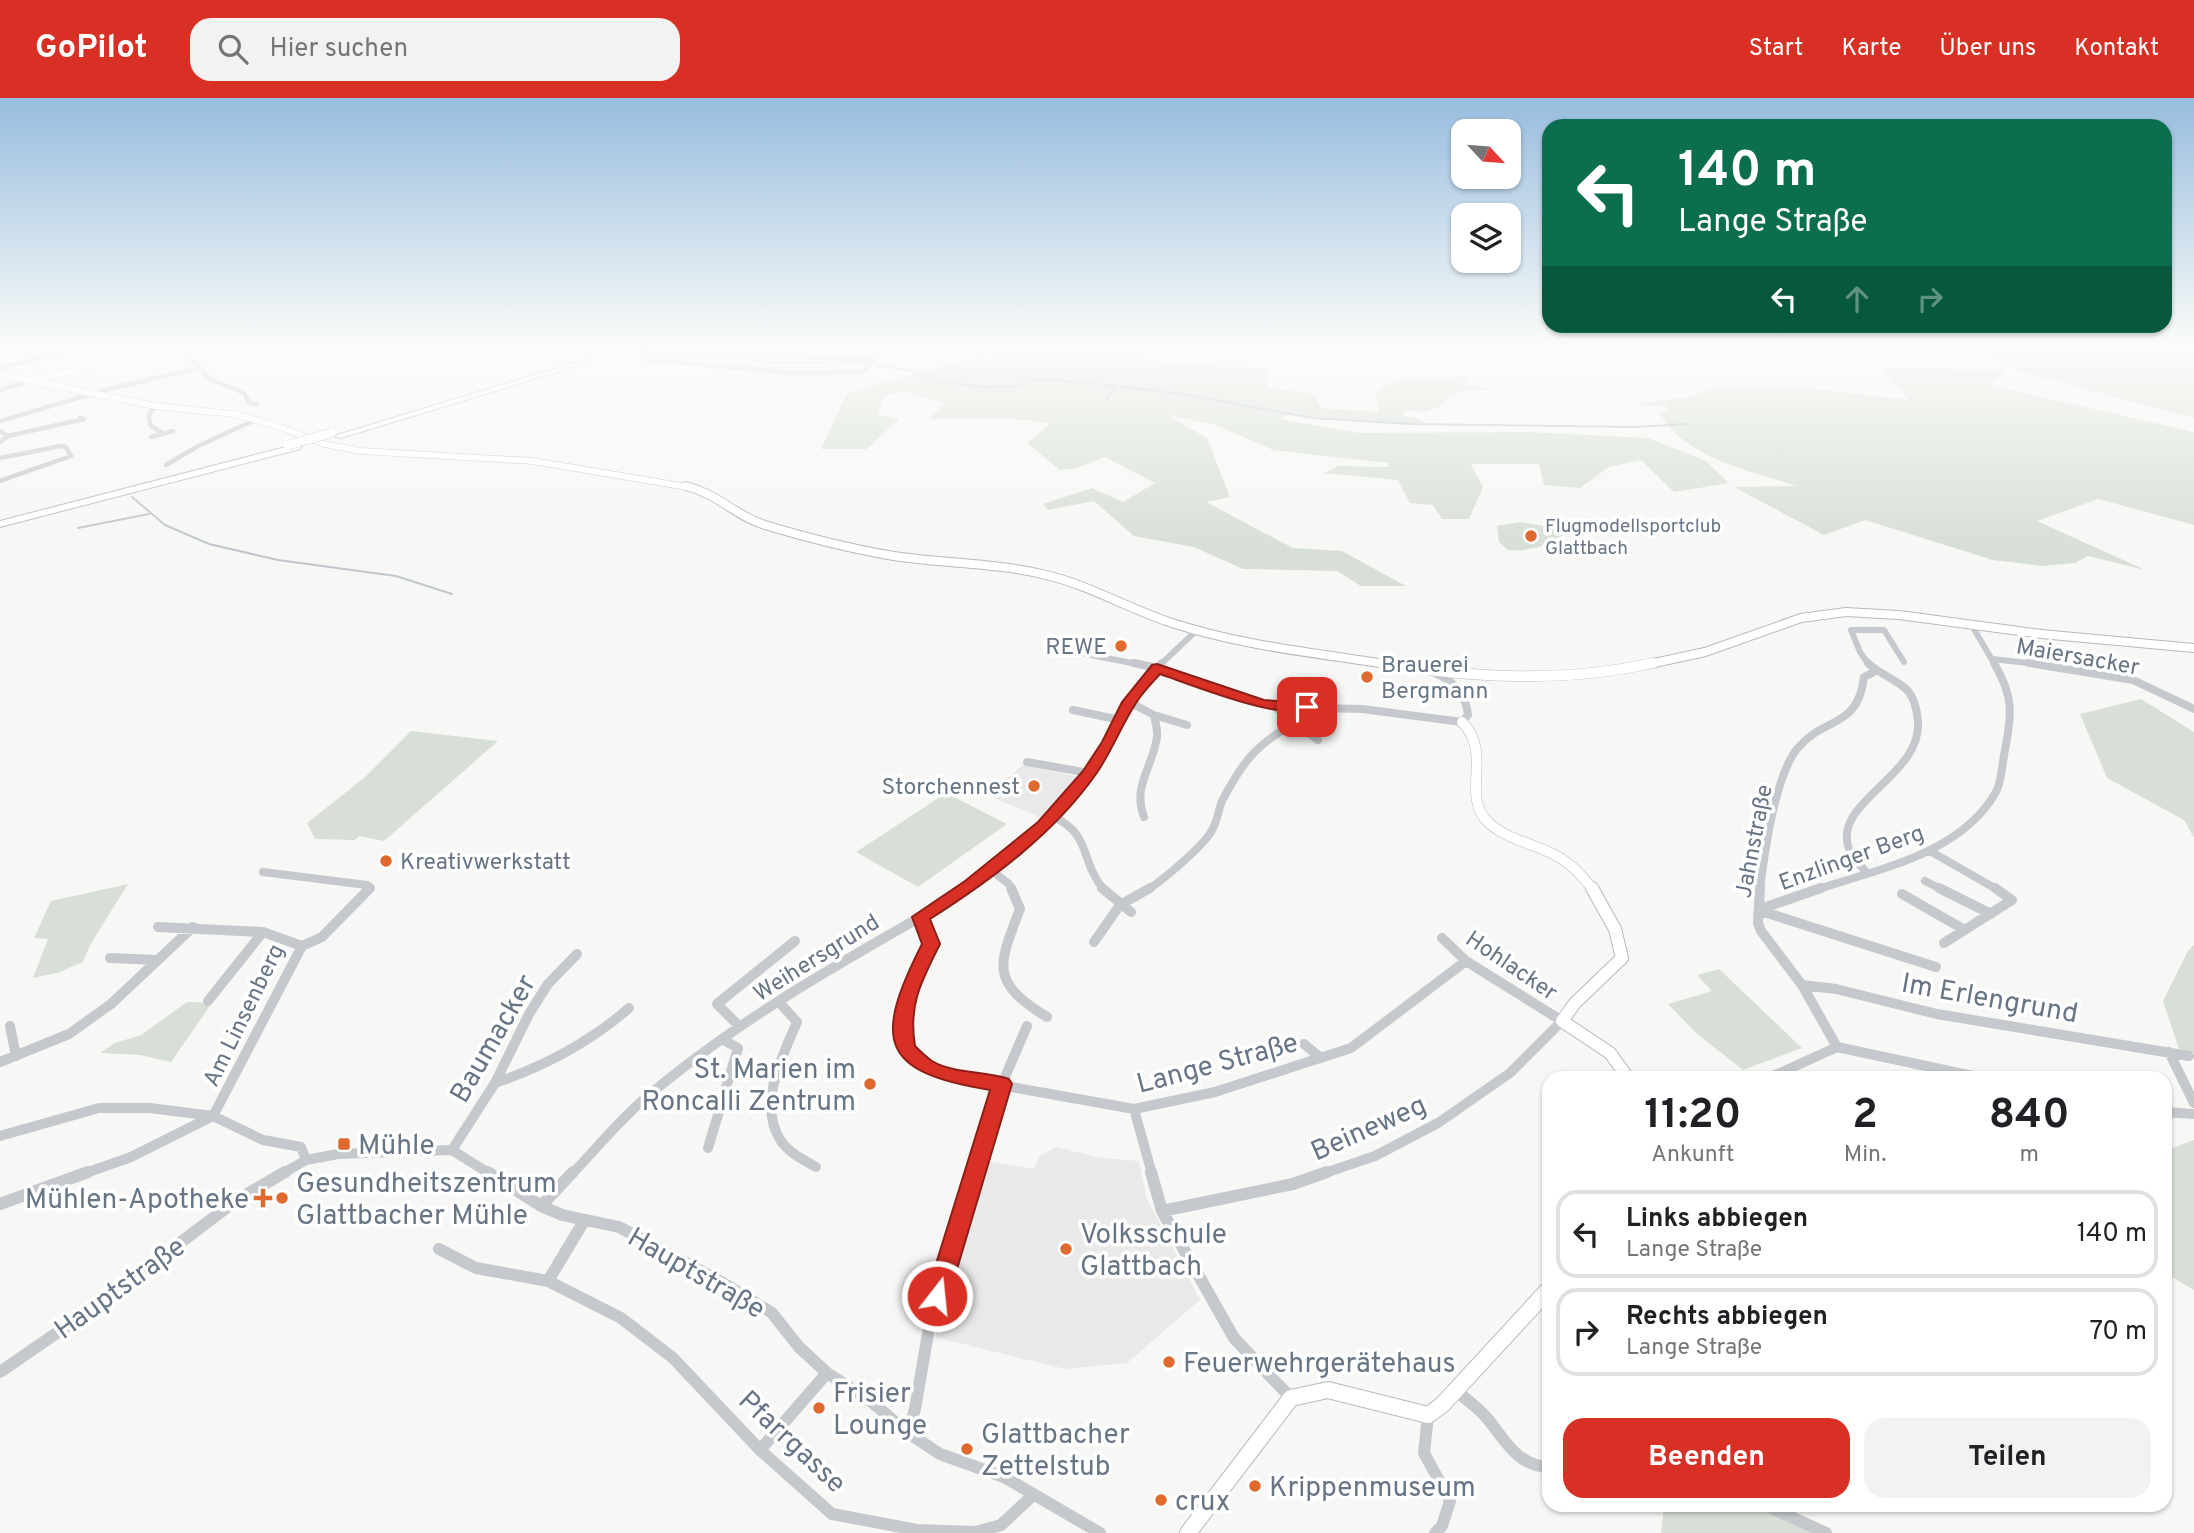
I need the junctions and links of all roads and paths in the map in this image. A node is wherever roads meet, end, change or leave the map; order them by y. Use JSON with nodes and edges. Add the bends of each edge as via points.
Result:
{"nodes":[{"id":1,"x":28,"y":413,"type":"edge"},
{"id":2,"x":150,"y":413,"type":"edge"},
{"id":3,"x":224,"y":413,"type":"edge"},
{"id":4,"x":405,"y":413,"type":"edge"},
{"id":5,"x":408,"y":413,"type":"edge"},
{"id":6,"x":84,"y":419,"type":"dead end"},
{"id":7,"x":257,"y":419,"type":"junction"},
{"id":8,"x":0,"y":421,"type":"edge"},
{"id":9,"x":0,"y":431,"type":"edge"},
{"id":10,"x":173,"y":431,"type":"dead end"},
{"id":11,"x":163,"y":433,"type":"junction"},
{"id":12,"x":335,"y":434,"type":"junction"},
{"id":13,"x":8,"y":436,"type":"junction"},
{"id":14,"x":151,"y":437,"type":"dead end"},
{"id":15,"x":0,"y":442,"type":"edge"},
{"id":16,"x":0,"y":458,"type":"edge"},
{"id":17,"x":166,"y":465,"type":"dead end"},
{"id":18,"x":0,"y":481,"type":"edge"},
{"id":19,"x":0,"y":522,"type":"edge"},
{"id":20,"x":1971,"y":624,"type":"junction"},
{"id":21,"x":1197,"y":630,"type":"junction"},
{"id":22,"x":2194,"y":648,"type":"edge"},
{"id":23,"x":1065,"y":650,"type":"dead end"},
{"id":24,"x":1992,"y":659,"type":"junction"},
{"id":25,"x":1904,"y":662,"type":"dead end"},
{"id":26,"x":1157,"y":668,"type":"junction"},
{"id":27,"x":1875,"y":670,"type":"junction"},
{"id":28,"x":1429,"y":671,"type":"junction"},
{"id":29,"x":1129,"y":702,"type":"junction"},
{"id":30,"x":1275,"y":707,"type":"junction"},
{"id":31,"x":2194,"y":709,"type":"edge"},
{"id":32,"x":1073,"y":710,"type":"dead end"},
{"id":33,"x":1154,"y":715,"type":"junction"},
{"id":34,"x":1120,"y":720,"type":"junction"},
{"id":35,"x":1462,"y":722,"type":"junction"},
{"id":36,"x":1294,"y":723,"type":"junction"},
{"id":37,"x":1187,"y":725,"type":"dead end"},
{"id":38,"x":1318,"y":740,"type":"dead end"},
{"id":39,"x":1027,"y":762,"type":"dead end"},
{"id":40,"x":1088,"y":774,"type":"junction"},
{"id":41,"x":1052,"y":816,"type":"junction"},
{"id":42,"x":1144,"y":817,"type":"dead end"},
{"id":43,"x":1930,"y":851,"type":"junction"},
{"id":44,"x":991,"y":870,"type":"junction"},
{"id":45,"x":263,"y":872,"type":"dead end"},
{"id":46,"x":1867,"y":873,"type":"junction"},
{"id":47,"x":1925,"y":881,"type":"dead end"},
{"id":48,"x":1902,"y":894,"type":"dead end"},
{"id":49,"x":1120,"y":905,"type":"junction"},
{"id":50,"x":1131,"y":912,"type":"dead end"},
{"id":51,"x":1759,"y":913,"type":"junction"},
{"id":52,"x":1992,"y":914,"type":"junction"},
{"id":53,"x":921,"y":917,"type":"junction"},
{"id":54,"x":193,"y":926,"type":"junction"},
{"id":55,"x":158,"y":927,"type":"dead end"},
{"id":56,"x":1965,"y":930,"type":"junction"},
{"id":57,"x":263,"y":932,"type":"junction"},
{"id":58,"x":1442,"y":938,"type":"dead end"},
{"id":59,"x":795,"y":941,"type":"dead end"},
{"id":60,"x":1094,"y":943,"type":"dead end"},
{"id":61,"x":1944,"y":943,"type":"dead end"},
{"id":62,"x":302,"y":946,"type":"junction"},
{"id":63,"x":578,"y":954,"type":"dead end"},
{"id":64,"x":110,"y":958,"type":"dead end"},
{"id":65,"x":158,"y":960,"type":"junction"},
{"id":66,"x":1466,"y":961,"type":"junction"},
{"id":67,"x":1936,"y":967,"type":"dead end"},
{"id":68,"x":1802,"y":985,"type":"junction"},
{"id":69,"x":208,"y":1001,"type":"dead end"},
{"id":70,"x":779,"y":1002,"type":"junction"},
{"id":71,"x":629,"y":1008,"type":"dead end"},
{"id":72,"x":1047,"y":1017,"type":"dead end"},
{"id":73,"x":1562,"y":1021,"type":"junction"},
{"id":74,"x":10,"y":1026,"type":"dead end"},
{"id":75,"x":1027,"y":1026,"type":"dead end"},
{"id":76,"x":740,"y":1027,"type":"junction"},
{"id":77,"x":722,"y":1039,"type":"junction"},
{"id":78,"x":1304,"y":1044,"type":"dead end"},
{"id":79,"x":1837,"y":1047,"type":"junction"},
{"id":80,"x":2169,"y":1052,"type":"junction"},
{"id":81,"x":16,"y":1056,"type":"junction"},
{"id":82,"x":2189,"y":1056,"type":"dead end"},
{"id":83,"x":1321,"y":1058,"type":"junction"},
{"id":84,"x":0,"y":1062,"type":"edge"},
{"id":85,"x":1623,"y":1071,"type":"edge"},
{"id":86,"x":1784,"y":1071,"type":"edge"},
{"id":87,"x":1949,"y":1071,"type":"edge"},
{"id":88,"x":495,"y":1083,"type":"junction"},
{"id":89,"x":1002,"y":1084,"type":"junction"},
{"id":90,"x":2194,"y":1103,"type":"edge"},
{"id":91,"x":1134,"y":1109,"type":"junction"},
{"id":92,"x":2172,"y":1112,"type":"edge"},
{"id":93,"x":2194,"y":1114,"type":"edge"},
{"id":94,"x":214,"y":1116,"type":"junction"},
{"id":95,"x":0,"y":1136,"type":"edge"},
{"id":96,"x":708,"y":1148,"type":"dead end"},
{"id":97,"x":452,"y":1150,"type":"junction"},
{"id":98,"x":306,"y":1160,"type":"junction"},
{"id":99,"x":816,"y":1167,"type":"dead end"},
{"id":100,"x":0,"y":1204,"type":"edge"},
{"id":101,"x":541,"y":1206,"type":"junction"},
{"id":102,"x":1162,"y":1211,"type":"junction"},
{"id":103,"x":584,"y":1221,"type":"junction"},
{"id":104,"x":439,"y":1249,"type":"dead end"},
{"id":105,"x":548,"y":1281,"type":"junction"},
{"id":106,"x":1542,"y":1297,"type":"edge"},
{"id":107,"x":0,"y":1372,"type":"edge"},
{"id":108,"x":827,"y":1373,"type":"junction"},
{"id":109,"x":1456,"y":1391,"type":"junction"},
{"id":110,"x":1291,"y":1398,"type":"junction"},
{"id":111,"x":1428,"y":1415,"type":"junction"},
{"id":112,"x":908,"y":1433,"type":"junction"},
{"id":113,"x":760,"y":1450,"type":"junction"},
{"id":114,"x":1542,"y":1468,"type":"edge"},
{"id":115,"x":1032,"y":1496,"type":"junction"},
{"id":116,"x":1780,"y":1512,"type":"edge"},
{"id":117,"x":1100,"y":1533,"type":"edge"},
{"id":118,"x":1188,"y":1533,"type":"edge"},
{"id":119,"x":1435,"y":1533,"type":"edge"},
{"id":120,"x":1826,"y":1533,"type":"edge"}],
"edges":[{"from":1,"to":8,"type":"street"},
{"from":2,"to":11,"type":"street","via":[[150,425]]},
{"from":3,"to":7,"type":"main road"},
{"from":4,"to":12,"type":"highway","bridge":true},
{"from":5,"to":12,"type":"highway","bridge":true},
{"from":6,"to":13,"type":"street"},
{"from":7,"to":17,"type":"street"},
{"from":7,"to":21,"type":"main road","via":[[324,444],[361,451],[522,460],[679,484],[716,495],[741,516],[766,525],[888,555],[1044,574]]},
{"from":9,"to":13,"type":"street"},
{"from":10,"to":11,"type":"street"},
{"from":11,"to":14,"type":"street"},
{"from":12,"to":19,"type":"highway","bridge":true},
{"from":13,"to":15,"type":"street"},
{"from":16,"to":18,"type":"street","via":[[61,446],[71,456]]},
{"from":20,"to":22,"type":"main road"},
{"from":20,"to":24,"type":"street"},
{"from":20,"to":28,"type":"main road","via":[[1871,612],[1821,614],[1704,652],[1610,673],[1536,678]]},
{"from":21,"to":26,"type":"street","name":"Weihersgrund"},
{"from":21,"to":28,"type":"main road"},
{"from":23,"to":26,"type":"street"},
{"from":24,"to":31,"type":"street","name":"Maiersacker","via":[[2133,680]]},
{"from":24,"to":43,"type":"street","name":"Enzlinger Berg","via":[[2006,683],[2012,712],[1997,791],[1970,823]]},
{"from":25,"to":27,"type":"street","via":[[1884,630],[1851,629],[1864,659]]},
{"from":26,"to":29,"type":"street","name":"Weihersgrund"},
{"from":26,"to":30,"type":"street"},
{"from":27,"to":46,"type":"street","via":[[1905,686],[1916,705],[1919,727],[1915,747],[1901,768],[1871,793],[1848,830],[1850,854]]},
{"from":27,"to":51,"type":"street","name":"Jahnstraße","via":[[1864,677],[1864,696],[1853,712],[1811,734],[1794,753],[1767,849]]},
{"from":28,"to":35,"type":"street","via":[[1448,679],[1461,692],[1468,705]]},
{"from":29,"to":33,"type":"street"},
{"from":29,"to":34,"type":"street","name":"Weihersgrund"},
{"from":30,"to":35,"type":"street","via":[[1362,709]]},
{"from":30,"to":36,"type":"street"},
{"from":32,"to":34,"type":"street"},
{"from":33,"to":37,"type":"street"},
{"from":33,"to":42,"type":"street","via":[[1158,734],[1137,796]]},
{"from":34,"to":40,"type":"street","name":"Weihersgrund"},
{"from":35,"to":73,"type":"main road","via":[[1472,729],[1477,750],[1481,813],[1495,828],[1563,859],[1587,879],[1622,952],[1617,965]]},
{"from":36,"to":38,"type":"street"},
{"from":36,"to":49,"type":"street","via":[[1265,740],[1242,765],[1211,832],[1159,883]]},
{"from":39,"to":40,"type":"street"},
{"from":40,"to":41,"type":"street","name":"Weihersgrund"},
{"from":41,"to":44,"type":"street","name":"Weihersgrund"},
{"from":41,"to":49,"type":"street","via":[[1081,835],[1092,874]]},
{"from":43,"to":46,"type":"street","name":"Enzlinger Berg"},
{"from":43,"to":52,"type":"street","via":[[2008,896],[2011,902]]},
{"from":44,"to":53,"type":"street","name":"Weihersgrund"},
{"from":44,"to":72,"type":"street","via":[[1009,884],[1020,909],[1003,956],[1002,977],[1014,996]]},
{"from":45,"to":62,"type":"street","via":[[370,888],[322,937]]},
{"from":46,"to":51,"type":"street","name":"Enzlinger Berg"},
{"from":47,"to":52,"type":"street"},
{"from":48,"to":56,"type":"street"},
{"from":49,"to":50,"type":"street"},
{"from":49,"to":60,"type":"street"},
{"from":51,"to":67,"type":"street"},
{"from":51,"to":68,"type":"street","name":"Jahnstraße","via":[[1761,931]]},
{"from":52,"to":56,"type":"street"},
{"from":53,"to":70,"type":"street","name":"Weihersgrund"},
{"from":53,"to":89,"type":"street","name":"Lange Straße","via":[[931,944],[912,981],[901,1021],[906,1049],[927,1067]]},
{"from":54,"to":55,"type":"street","name":"Am Linsenberg"},
{"from":54,"to":57,"type":"street","name":"Am Linsenberg"},
{"from":54,"to":65,"type":"street"},
{"from":56,"to":61,"type":"street"},
{"from":57,"to":62,"type":"street","name":"Am Linsenberg"},
{"from":57,"to":69,"type":"street"},
{"from":58,"to":66,"type":"street","name":"Hohlacker"},
{"from":59,"to":76,"type":"street","name":"Weihersgrund","via":[[717,1004]]},
{"from":62,"to":94,"type":"street","name":"Am Linsenberg"},
{"from":63,"to":88,"type":"street","name":"Baumacker","via":[[548,984]]},
{"from":64,"to":65,"type":"street"},
{"from":65,"to":81,"type":"street","via":[[111,1004],[69,1034]]},
{"from":66,"to":73,"type":"street","name":"Hohlacker"},
{"from":66,"to":83,"type":"street","name":"Lange Straße","via":[[1351,1048]]},
{"from":68,"to":79,"type":"street","name":"Jahnstraße"},
{"from":68,"to":80,"type":"street","name":"Im Erlengrund","via":[[1937,1014]]},
{"from":70,"to":76,"type":"street","name":"Weihersgrund"},
{"from":70,"to":99,"type":"street","via":[[797,1022],[778,1066],[769,1116],[782,1142]]},
{"from":71,"to":88,"type":"street","via":[[579,1046]]},
{"from":73,"to":85,"type":"main road","via":[[1610,1053]]},
{"from":73,"to":102,"type":"street","name":"Beineweg","via":[[1510,1073],[1438,1123],[1375,1156],[1293,1184]]},
{"from":74,"to":81,"type":"street"},
{"from":75,"to":89,"type":"street"},
{"from":76,"to":77,"type":"street","name":"Weihersgrund"},
{"from":77,"to":96,"type":"street","via":[[738,1048]]},
{"from":77,"to":101,"type":"street","name":"Weihersgrund","via":[[641,1102]]},
{"from":78,"to":83,"type":"street","name":"Lange Straße"},
{"from":79,"to":86,"type":"street"},
{"from":79,"to":87,"type":"street"},
{"from":80,"to":82,"type":"street","name":"Im Erlengrund"},
{"from":80,"to":90,"type":"street"},
{"from":81,"to":84,"type":"street"},
{"from":83,"to":91,"type":"street","name":"Lange Straße","via":[[1215,1092]]},
{"from":88,"to":97,"type":"street","name":"Baumacker"},
{"from":89,"to":91,"type":"street","name":"Lange Straße"},
{"from":89,"to":112,"type":"street","via":[[930,1322]]},
{"from":91,"to":102,"type":"street"},
{"from":92,"to":93,"type":"street"},
{"from":94,"to":95,"type":"street","via":[[150,1108],[99,1108]]},
{"from":94,"to":98,"type":"street","via":[[263,1140],[301,1147]]},
{"from":94,"to":100,"type":"street","via":[[131,1157]]},
{"from":97,"to":98,"type":"street","name":"Hauptstraße"},
{"from":97,"to":101,"type":"street","name":"Hauptstraße"},
{"from":98,"to":107,"type":"street","name":"Hauptstraße","via":[[234,1202]]},
{"from":101,"to":103,"type":"street","name":"Hauptstraße"},
{"from":102,"to":110,"type":"street","via":[[1234,1338]]},
{"from":103,"to":105,"type":"street"},
{"from":103,"to":108,"type":"street","name":"Hauptstraße","via":[[619,1227],[648,1240],[772,1313]]},
{"from":104,"to":105,"type":"street","name":"Pfarrgasse","via":[[476,1268]]},
{"from":105,"to":113,"type":"street","name":"Pfarrgasse","via":[[621,1318],[673,1357]]},
{"from":106,"to":109,"type":"main road"},
{"from":108,"to":112,"type":"street","name":"Hauptstraße","via":[[867,1398]]},
{"from":108,"to":113,"type":"street"},
{"from":109,"to":111,"type":"main road"},
{"from":109,"to":114,"type":"street","via":[[1485,1415],[1521,1461]]},
{"from":110,"to":111,"type":"main road","via":[[1328,1390]]},
{"from":110,"to":118,"type":"main road"},
{"from":111,"to":119,"type":"street","via":[[1424,1452],[1450,1501]]},
{"from":112,"to":115,"type":"street","name":"Hauptstraße","via":[[940,1454],[1004,1477]]},
{"from":113,"to":115,"type":"street","name":"Pfarrgasse","via":[[832,1514],[917,1530],[976,1532],[1001,1525]]},
{"from":115,"to":117,"type":"street","name":"Hauptstraße"},
{"from":116,"to":120,"type":"street"}]}
